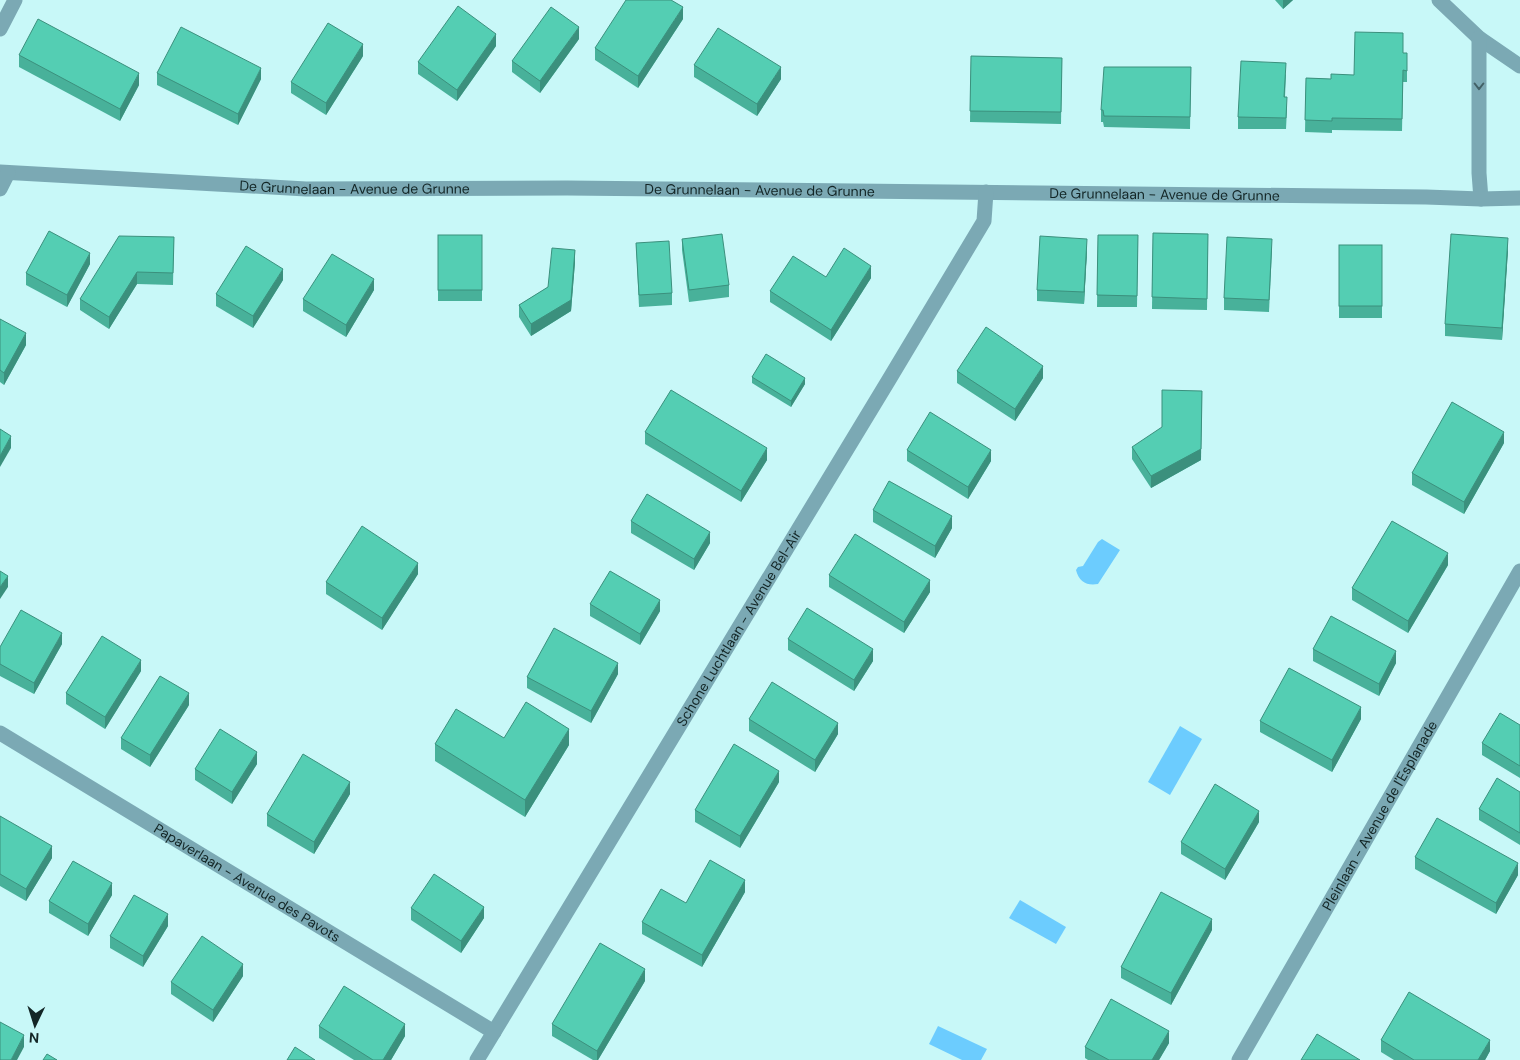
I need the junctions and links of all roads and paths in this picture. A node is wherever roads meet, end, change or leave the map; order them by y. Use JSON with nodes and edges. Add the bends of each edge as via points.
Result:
{"nodes":[{"id":1,"x":16,"y":0,"type":"edge"},
{"id":2,"x":1439,"y":0,"type":"edge"},
{"id":3,"x":0,"y":29,"type":"edge"},
{"id":4,"x":1479,"y":38,"type":"junction"},
{"id":5,"x":1520,"y":66,"type":"edge"},
{"id":6,"x":4,"y":172,"type":"edge"},
{"id":7,"x":0,"y":189,"type":"edge"},
{"id":8,"x":986,"y":192,"type":"junction"},
{"id":9,"x":1520,"y":198,"type":"edge"},
{"id":10,"x":1481,"y":199,"type":"junction"},
{"id":11,"x":1520,"y":571,"type":"edge"},
{"id":12,"x":0,"y":733,"type":"edge"},
{"id":13,"x":494,"y":1032,"type":"junction"},
{"id":14,"x":477,"y":1060,"type":"edge"},
{"id":15,"x":1239,"y":1060,"type":"edge"}],
"edges":[{"from":1,"to":3,"type":"street"},
{"from":2,"to":4,"type":"street"},
{"from":4,"to":5,"type":"street"},
{"from":4,"to":10,"type":"street","one_way":true},
{"from":6,"to":7,"type":"street"},
{"from":6,"to":8,"type":"street","name":"De Grunnelaan - Avenue de Grunne","via":[[306,189]]},
{"from":8,"to":10,"type":"street","name":"De Grunnelaan - Avenue de Grunne"},
{"from":8,"to":13,"type":"street","name":"Schone Luchtlaan - Avenue Bel-Air","via":[[984,221]]},
{"from":9,"to":10,"type":"street","name":"De Grunnelaan - Avenue de Grunne"},
{"from":11,"to":15,"type":"street","name":"Pleinlaan - Avenue de l'Esplanade"},
{"from":12,"to":13,"type":"street","name":"Papaverlaan - Avenue des Pavots"},
{"from":13,"to":14,"type":"street","name":"Schone Luchtlaan - Avenue Bel-Air"}]}
